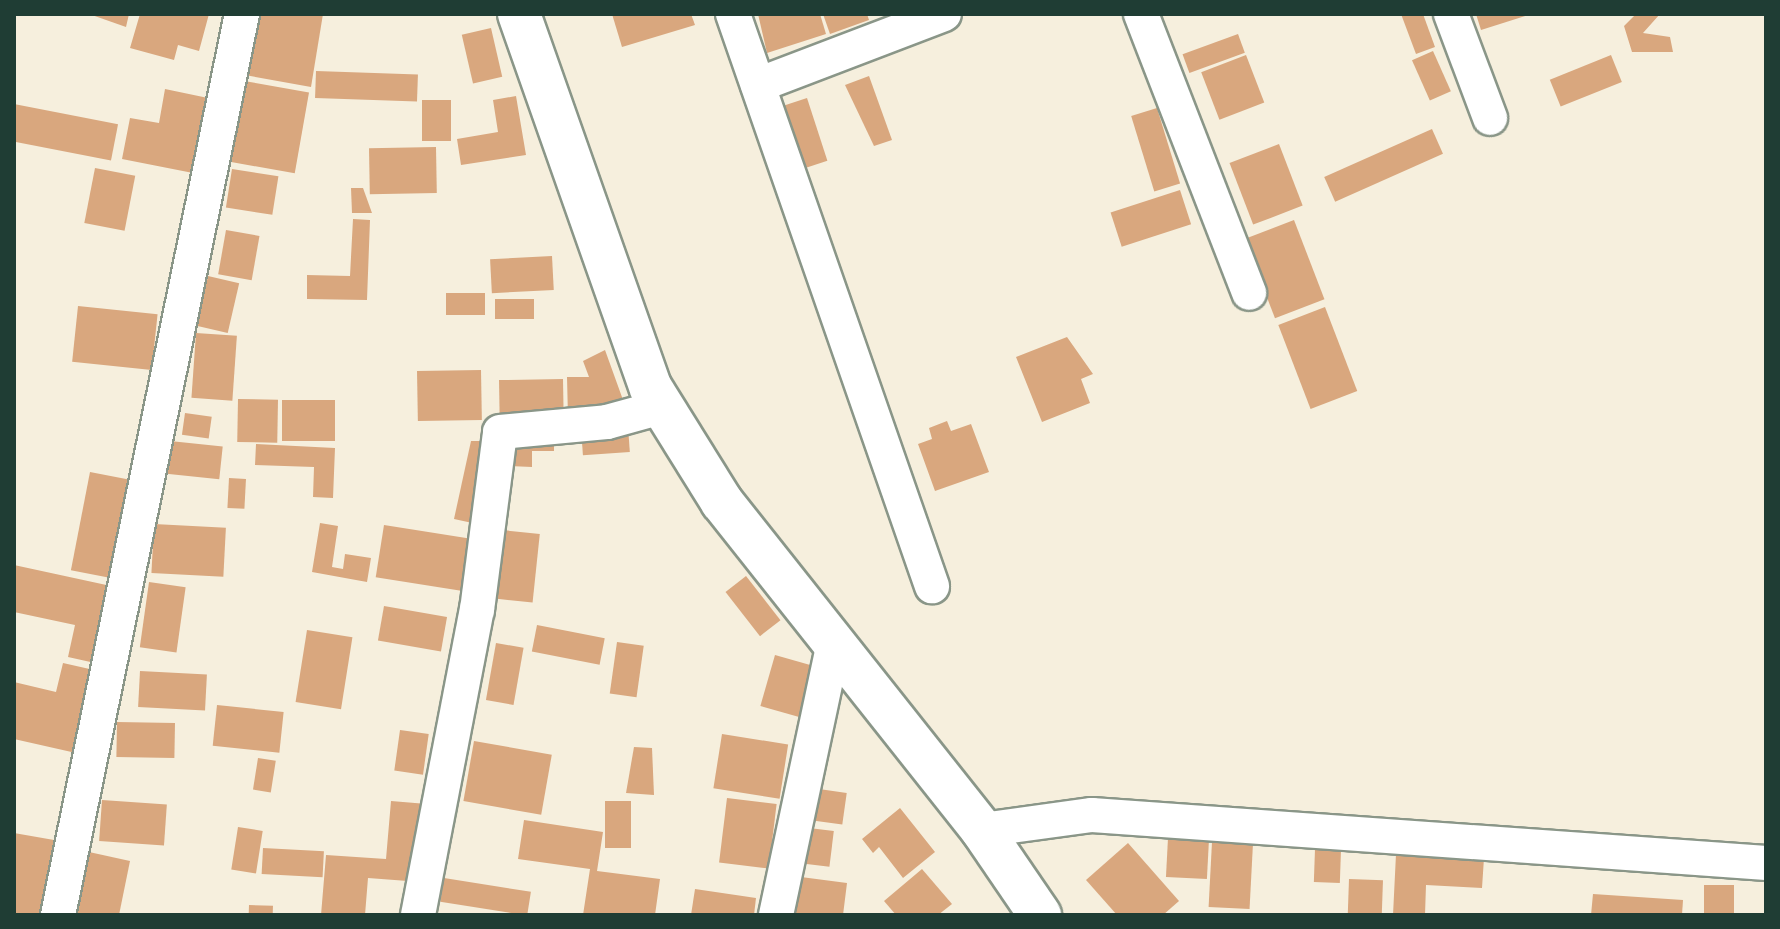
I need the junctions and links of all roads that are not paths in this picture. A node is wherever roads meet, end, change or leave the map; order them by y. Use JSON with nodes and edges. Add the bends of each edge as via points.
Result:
{"nodes":[{"id":1,"x":242,"y":14,"type":"edge"},
{"id":2,"x":519,"y":14,"type":"edge"},
{"id":3,"x":733,"y":14,"type":"edge"},
{"id":4,"x":944,"y":14,"type":"edge"},
{"id":5,"x":1141,"y":14,"type":"edge"},
{"id":6,"x":1451,"y":14,"type":"edge"},
{"id":7,"x":900,"y":22,"type":"edge"},
{"id":8,"x":758,"y":85,"type":"junction"},
{"id":9,"x":1490,"y":118,"type":"dead end"},
{"id":10,"x":1249,"y":293,"type":"dead end"},
{"id":11,"x":662,"y":407,"type":"junction"},
{"id":12,"x":932,"y":586,"type":"dead end"},
{"id":13,"x":834,"y":643,"type":"junction"},
{"id":14,"x":982,"y":830,"type":"junction"},
{"id":15,"x":1766,"y":863,"type":"edge"},
{"id":16,"x":1031,"y":910,"type":"edge"},
{"id":17,"x":58,"y":915,"type":"edge"},
{"id":18,"x":418,"y":915,"type":"edge"},
{"id":19,"x":776,"y":915,"type":"edge"}],
"edges":[{"from":1,"to":17,"type":"street"},
{"from":2,"to":11,"type":"street","via":[[609,281]]},
{"from":3,"to":8,"type":"street"},
{"from":4,"to":7,"type":"street"},
{"from":5,"to":10,"type":"street"},
{"from":6,"to":9,"type":"street"},
{"from":7,"to":8,"type":"street"},
{"from":8,"to":12,"type":"street"},
{"from":11,"to":13,"type":"street","via":[[722,502]]},
{"from":11,"to":18,"type":"street","via":[[607,422],[500,432],[477,610]]},
{"from":13,"to":14,"type":"street"},
{"from":13,"to":19,"type":"street"},
{"from":14,"to":15,"type":"street","via":[[1092,815]]},
{"from":14,"to":16,"type":"street"}]}
